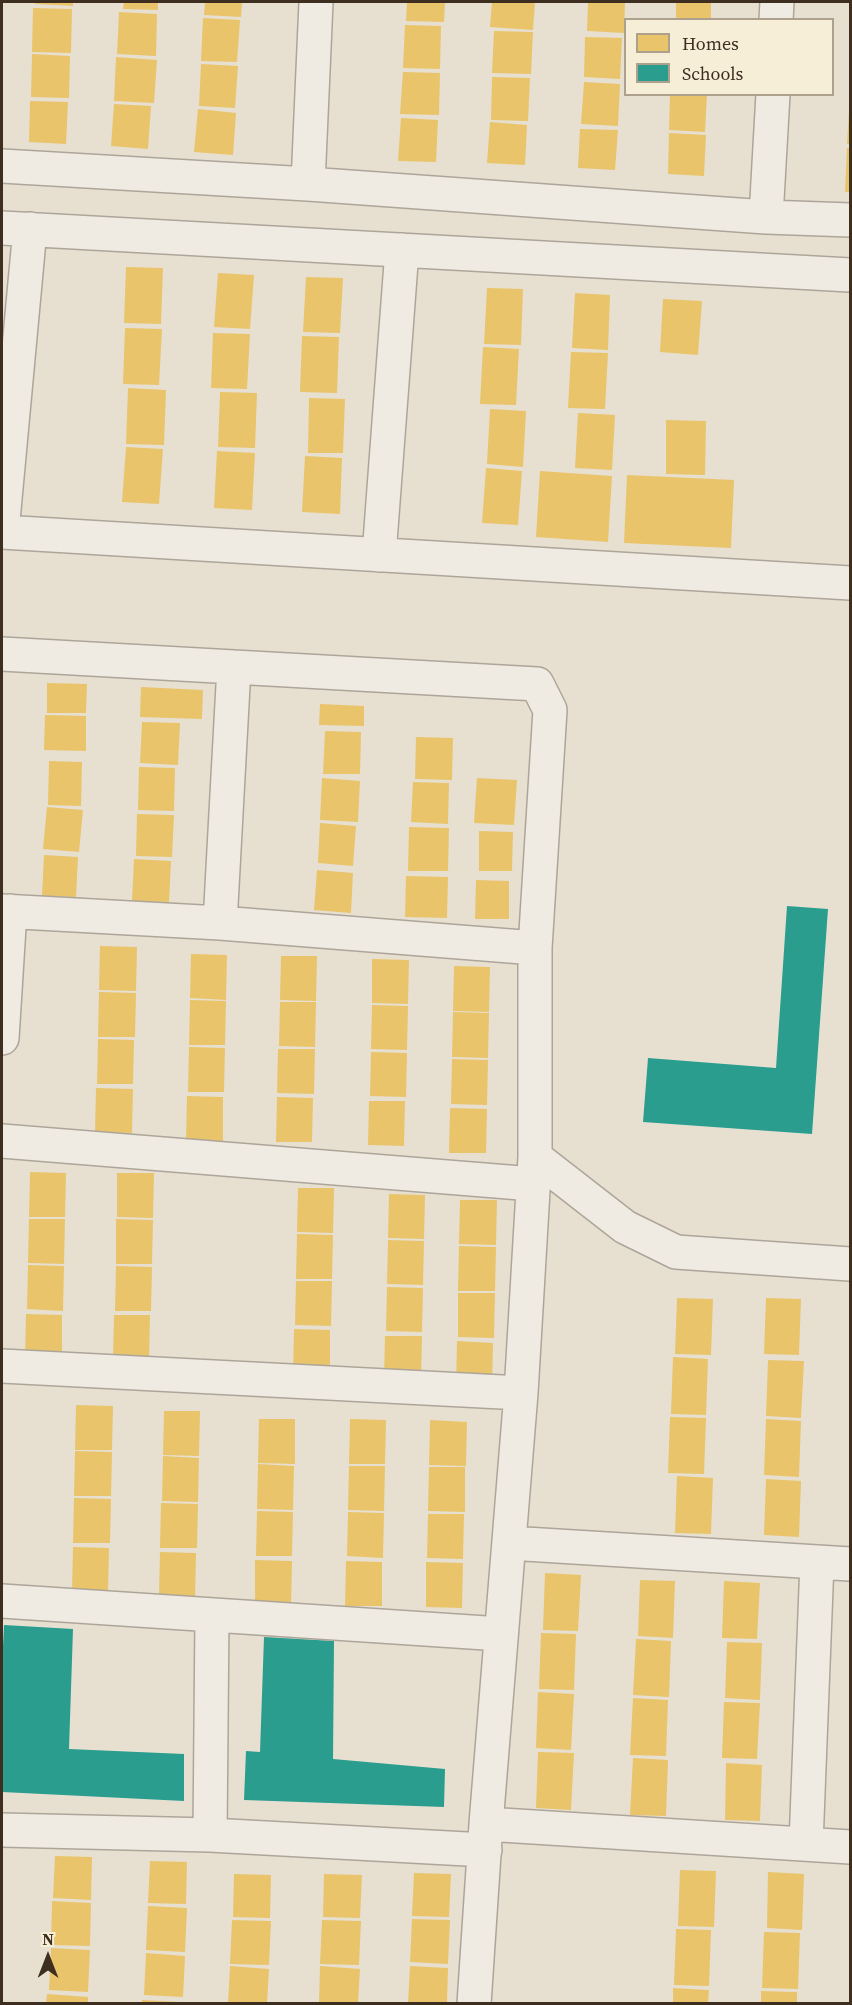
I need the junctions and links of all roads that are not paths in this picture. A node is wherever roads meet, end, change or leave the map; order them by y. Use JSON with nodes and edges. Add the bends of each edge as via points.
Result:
{"nodes":[{"id":1,"x":316,"y":2,"type":"edge"},
{"id":2,"x":777,"y":2,"type":"edge"},
{"id":3,"x":776,"y":18,"type":"edge"},
{"id":4,"x":772,"y":96,"type":"edge"},
{"id":5,"x":2,"y":166,"type":"edge"},
{"id":6,"x":309,"y":184,"type":"junction"},
{"id":7,"x":766,"y":217,"type":"junction"},
{"id":8,"x":850,"y":220,"type":"edge"},
{"id":9,"x":16,"y":229,"type":"edge"},
{"id":10,"x":402,"y":250,"type":"junction"},
{"id":11,"x":850,"y":275,"type":"edge"},
{"id":12,"x":2,"y":532,"type":"edge"},
{"id":13,"x":379,"y":555,"type":"junction"},
{"id":14,"x":850,"y":583,"type":"edge"},
{"id":15,"x":2,"y":654,"type":"edge"},
{"id":16,"x":234,"y":667,"type":"junction"},
{"id":17,"x":6,"y":911,"type":"edge"},
{"id":18,"x":220,"y":924,"type":"junction"},
{"id":19,"x":535,"y":948,"type":"junction"},
{"id":20,"x":2,"y":1038,"type":"edge"},
{"id":21,"x":2,"y":1141,"type":"edge"},
{"id":22,"x":534,"y":1171,"type":"junction"},
{"id":23,"x":850,"y":1264,"type":"edge"},
{"id":24,"x":2,"y":1365,"type":"edge"},
{"id":25,"x":521,"y":1393,"type":"junction"},
{"id":26,"x":509,"y":1543,"type":"junction"},
{"id":27,"x":817,"y":1562,"type":"junction"},
{"id":28,"x":850,"y":1564,"type":"edge"},
{"id":29,"x":2,"y":1601,"type":"edge"},
{"id":30,"x":213,"y":1615,"type":"junction"},
{"id":31,"x":501,"y":1634,"type":"junction"},
{"id":32,"x":2,"y":1830,"type":"edge"},
{"id":33,"x":210,"y":1835,"type":"junction"},
{"id":34,"x":485,"y":1837,"type":"junction"},
{"id":35,"x":806,"y":1844,"type":"junction"},
{"id":36,"x":850,"y":1847,"type":"edge"},
{"id":37,"x":474,"y":2004,"type":"edge"}],
"edges":[{"from":1,"to":6,"type":"street"},
{"from":2,"to":3,"type":"street"},
{"from":4,"to":7,"type":"street"},
{"from":5,"to":6,"type":"street"},
{"from":6,"to":7,"type":"street"},
{"from":7,"to":8,"type":"street"},
{"from":9,"to":10,"type":"street"},
{"from":9,"to":12,"type":"street"},
{"from":10,"to":11,"type":"street"},
{"from":10,"to":13,"type":"street"},
{"from":12,"to":13,"type":"street"},
{"from":13,"to":14,"type":"street"},
{"from":15,"to":16,"type":"street"},
{"from":16,"to":18,"type":"street"},
{"from":16,"to":19,"type":"street","via":[[537,684],[550,710]]},
{"from":17,"to":18,"type":"street"},
{"from":17,"to":20,"type":"street"},
{"from":18,"to":19,"type":"street"},
{"from":19,"to":22,"type":"street"},
{"from":21,"to":22,"type":"street"},
{"from":22,"to":23,"type":"street","via":[[625,1227],[676,1252]]},
{"from":22,"to":25,"type":"street"},
{"from":24,"to":25,"type":"street"},
{"from":25,"to":26,"type":"street"},
{"from":26,"to":27,"type":"street"},
{"from":26,"to":31,"type":"street"},
{"from":27,"to":28,"type":"street"},
{"from":27,"to":35,"type":"street"},
{"from":29,"to":30,"type":"street"},
{"from":30,"to":31,"type":"street"},
{"from":30,"to":33,"type":"street"},
{"from":31,"to":34,"type":"street"},
{"from":32,"to":33,"type":"street"},
{"from":33,"to":34,"type":"street"},
{"from":34,"to":35,"type":"street"},
{"from":34,"to":37,"type":"street"},
{"from":35,"to":36,"type":"street"}]}
